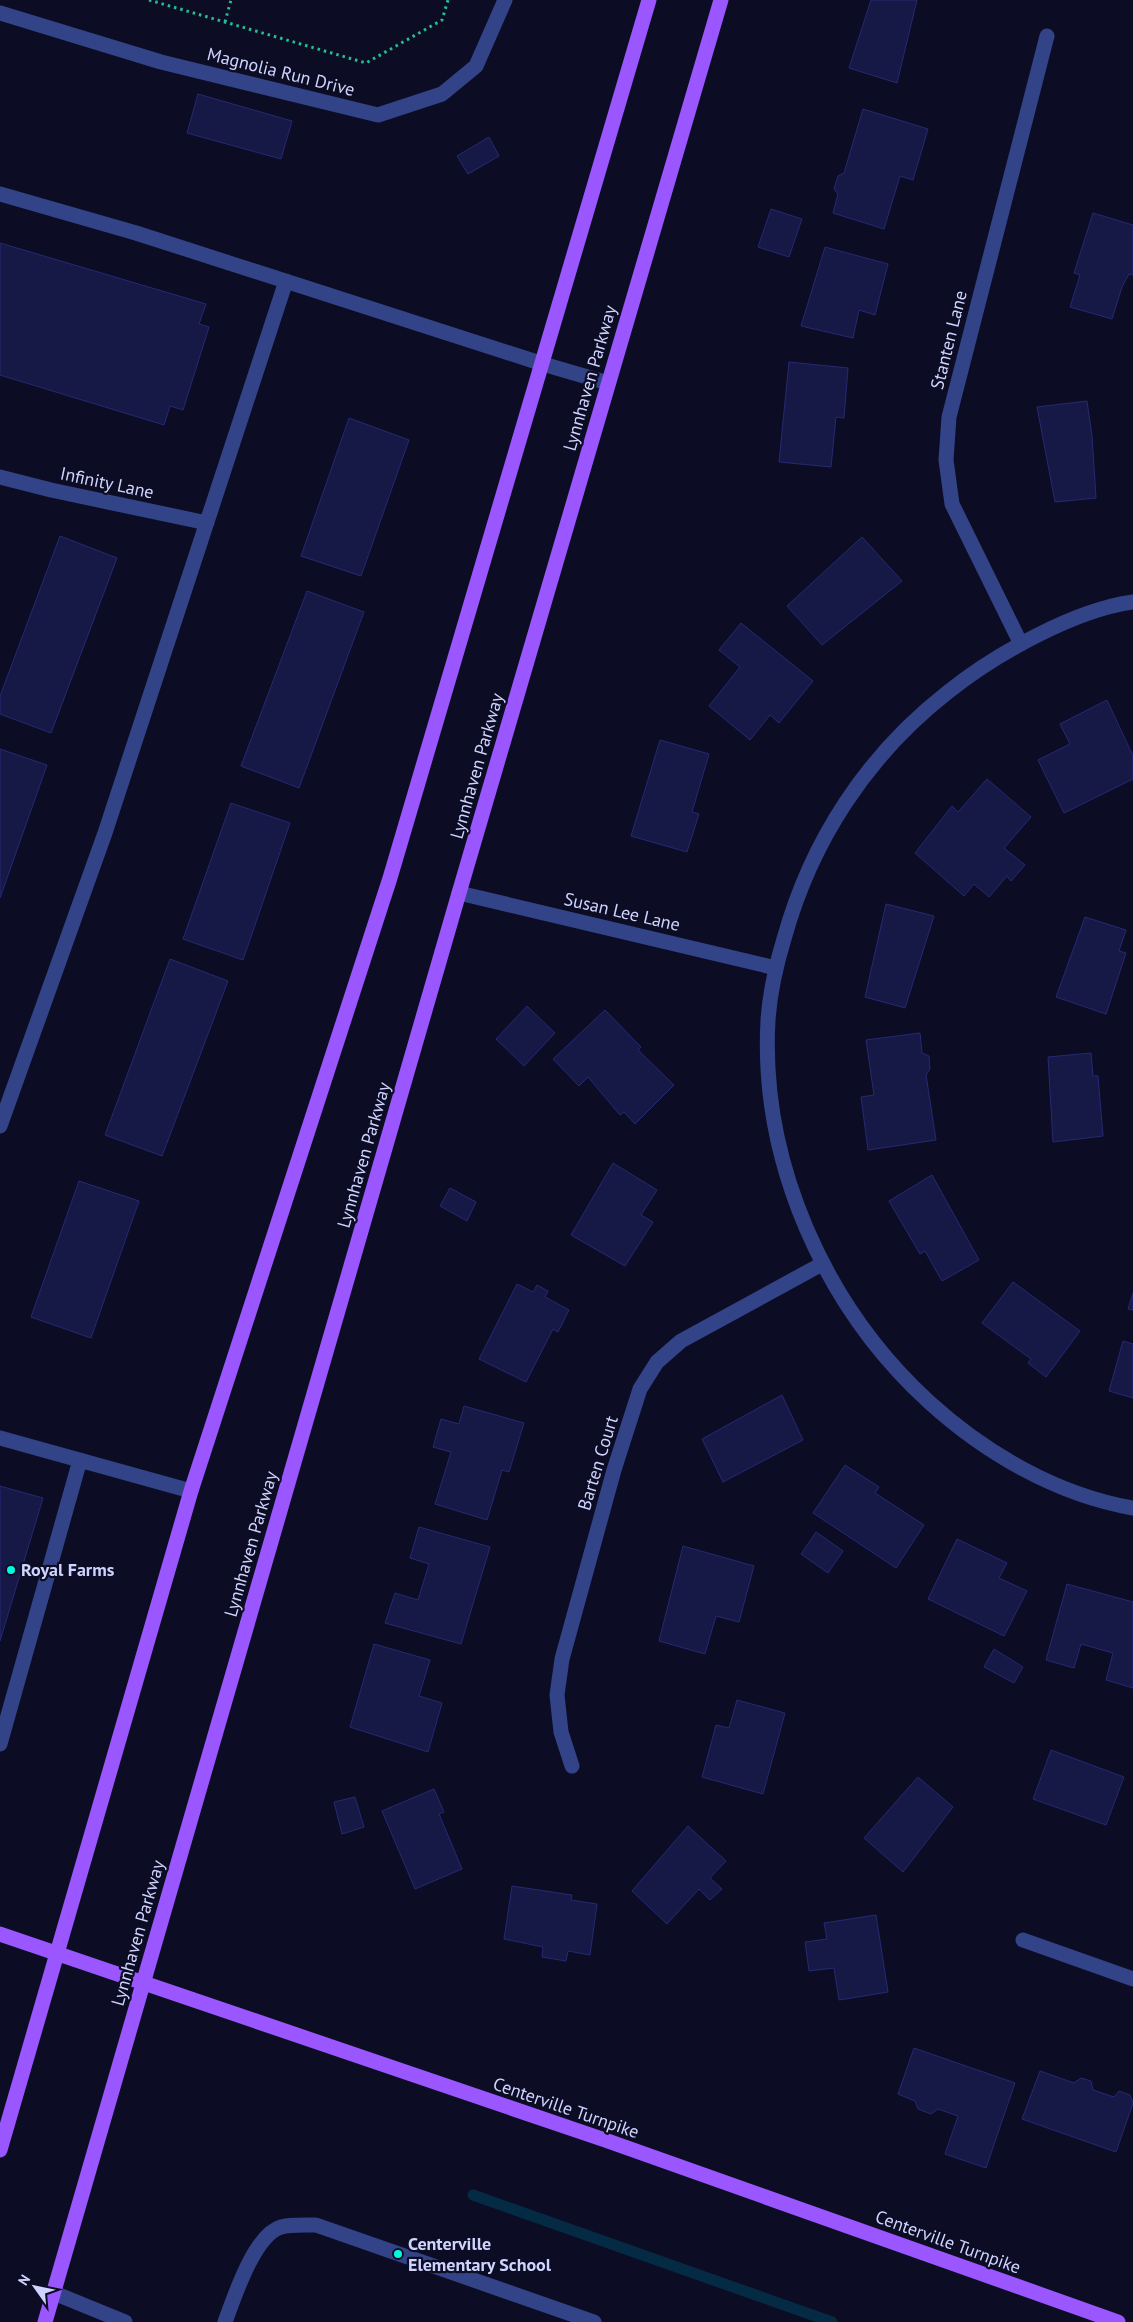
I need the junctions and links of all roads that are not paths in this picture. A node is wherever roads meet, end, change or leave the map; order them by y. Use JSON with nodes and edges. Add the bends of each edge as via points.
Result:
{"nodes":[{"id":1,"x":505,"y":0,"type":"edge"},
{"id":2,"x":649,"y":0,"type":"edge"},
{"id":3,"x":721,"y":0,"type":"edge"},
{"id":4,"x":0,"y":13,"type":"edge"},
{"id":5,"x":1047,"y":36,"type":"dead end"},
{"id":6,"x":0,"y":194,"type":"edge"},
{"id":7,"x":286,"y":281,"type":"junction"},
{"id":8,"x":542,"y":364,"type":"junction"},
{"id":9,"x":608,"y":383,"type":"junction"},
{"id":10,"x":0,"y":477,"type":"edge"},
{"id":11,"x":207,"y":523,"type":"junction"},
{"id":12,"x":1133,"y":602,"type":"edge"},
{"id":13,"x":1021,"y":644,"type":"junction"},
{"id":14,"x":459,"y":893,"type":"junction"},
{"id":15,"x":776,"y":968,"type":"junction"},
{"id":16,"x":0,"y":1126,"type":"edge"},
{"id":17,"x":822,"y":1264,"type":"junction"},
{"id":18,"x":0,"y":1438,"type":"edge"},
{"id":19,"x":80,"y":1460,"type":"junction"},
{"id":20,"x":191,"y":1491,"type":"junction"},
{"id":21,"x":1133,"y":1508,"type":"edge"},
{"id":22,"x":0,"y":1744,"type":"edge"},
{"id":23,"x":572,"y":1766,"type":"dead end"},
{"id":24,"x":0,"y":1934,"type":"edge"},
{"id":25,"x":1023,"y":1940,"type":"dead end"},
{"id":26,"x":57,"y":1954,"type":"junction"},
{"id":27,"x":1133,"y":1980,"type":"edge"},
{"id":28,"x":143,"y":1984,"type":"junction"},
{"id":29,"x":0,"y":2150,"type":"edge"},
{"id":30,"x":54,"y":2293,"type":"junction"},
{"id":31,"x":45,"y":2322,"type":"edge"},
{"id":32,"x":125,"y":2322,"type":"edge"},
{"id":33,"x":225,"y":2322,"type":"edge"},
{"id":34,"x":594,"y":2322,"type":"edge"},
{"id":35,"x":1118,"y":2322,"type":"edge"}],
"edges":[{"from":1,"to":4,"type":"street","name":"Magnolia Run Drive","via":[[476,66],[442,94],[378,115],[161,62]]},
{"from":2,"to":8,"type":"main road"},
{"from":3,"to":9,"type":"main road","name":"Lynnhaven Parkway"},
{"from":5,"to":13,"type":"street","name":"Stanten Lane","via":[[949,417],[946,460],[952,504]]},
{"from":6,"to":7,"type":"street"},
{"from":7,"to":8,"type":"street"},
{"from":7,"to":11,"type":"street"},
{"from":8,"to":9,"type":"street"},
{"from":8,"to":20,"type":"main road","via":[[390,878]]},
{"from":9,"to":14,"type":"main road","name":"Lynnhaven Parkway"},
{"from":10,"to":11,"type":"street","name":"Infinity Lane"},
{"from":11,"to":16,"type":"street","via":[[105,833]]},
{"from":12,"to":13,"type":"street","via":[[1075,619]]},
{"from":13,"to":15,"type":"street","via":[[968,676],[926,709],[879,757],[839,810],[814,856],[793,904]]},
{"from":14,"to":15,"type":"street","name":"Susan Lee Lane"},
{"from":14,"to":28,"type":"main road","name":"Lynnhaven Parkway"},
{"from":15,"to":17,"type":"street","via":[[768,1019],[769,1073],[778,1140],[797,1205]]},
{"from":17,"to":21,"type":"street","via":[[871,1340],[901,1376],[951,1422],[1004,1458],[1060,1486]]},
{"from":17,"to":23,"type":"street","name":"Barten Court","via":[[681,1341],[657,1362],[640,1389],[562,1659],[557,1695],[561,1732]]},
{"from":18,"to":19,"type":"street"},
{"from":19,"to":20,"type":"street"},
{"from":19,"to":22,"type":"street"},
{"from":20,"to":26,"type":"main road"},
{"from":24,"to":26,"type":"main road","name":"Centerville Turnpike"},
{"from":25,"to":27,"type":"street"},
{"from":26,"to":28,"type":"main road","name":"Centerville Turnpike"},
{"from":26,"to":29,"type":"main road"},
{"from":28,"to":30,"type":"main road","name":"Lynnhaven Parkway"},
{"from":28,"to":35,"type":"main road","name":"Centerville Turnpike","via":[[605,2140]]},
{"from":30,"to":31,"type":"main road","name":"Lynnhaven Parkway"},
{"from":30,"to":32,"type":"street"},
{"from":33,"to":34,"type":"street","via":[[258,2245],[280,2227],[316,2225]]}]}
